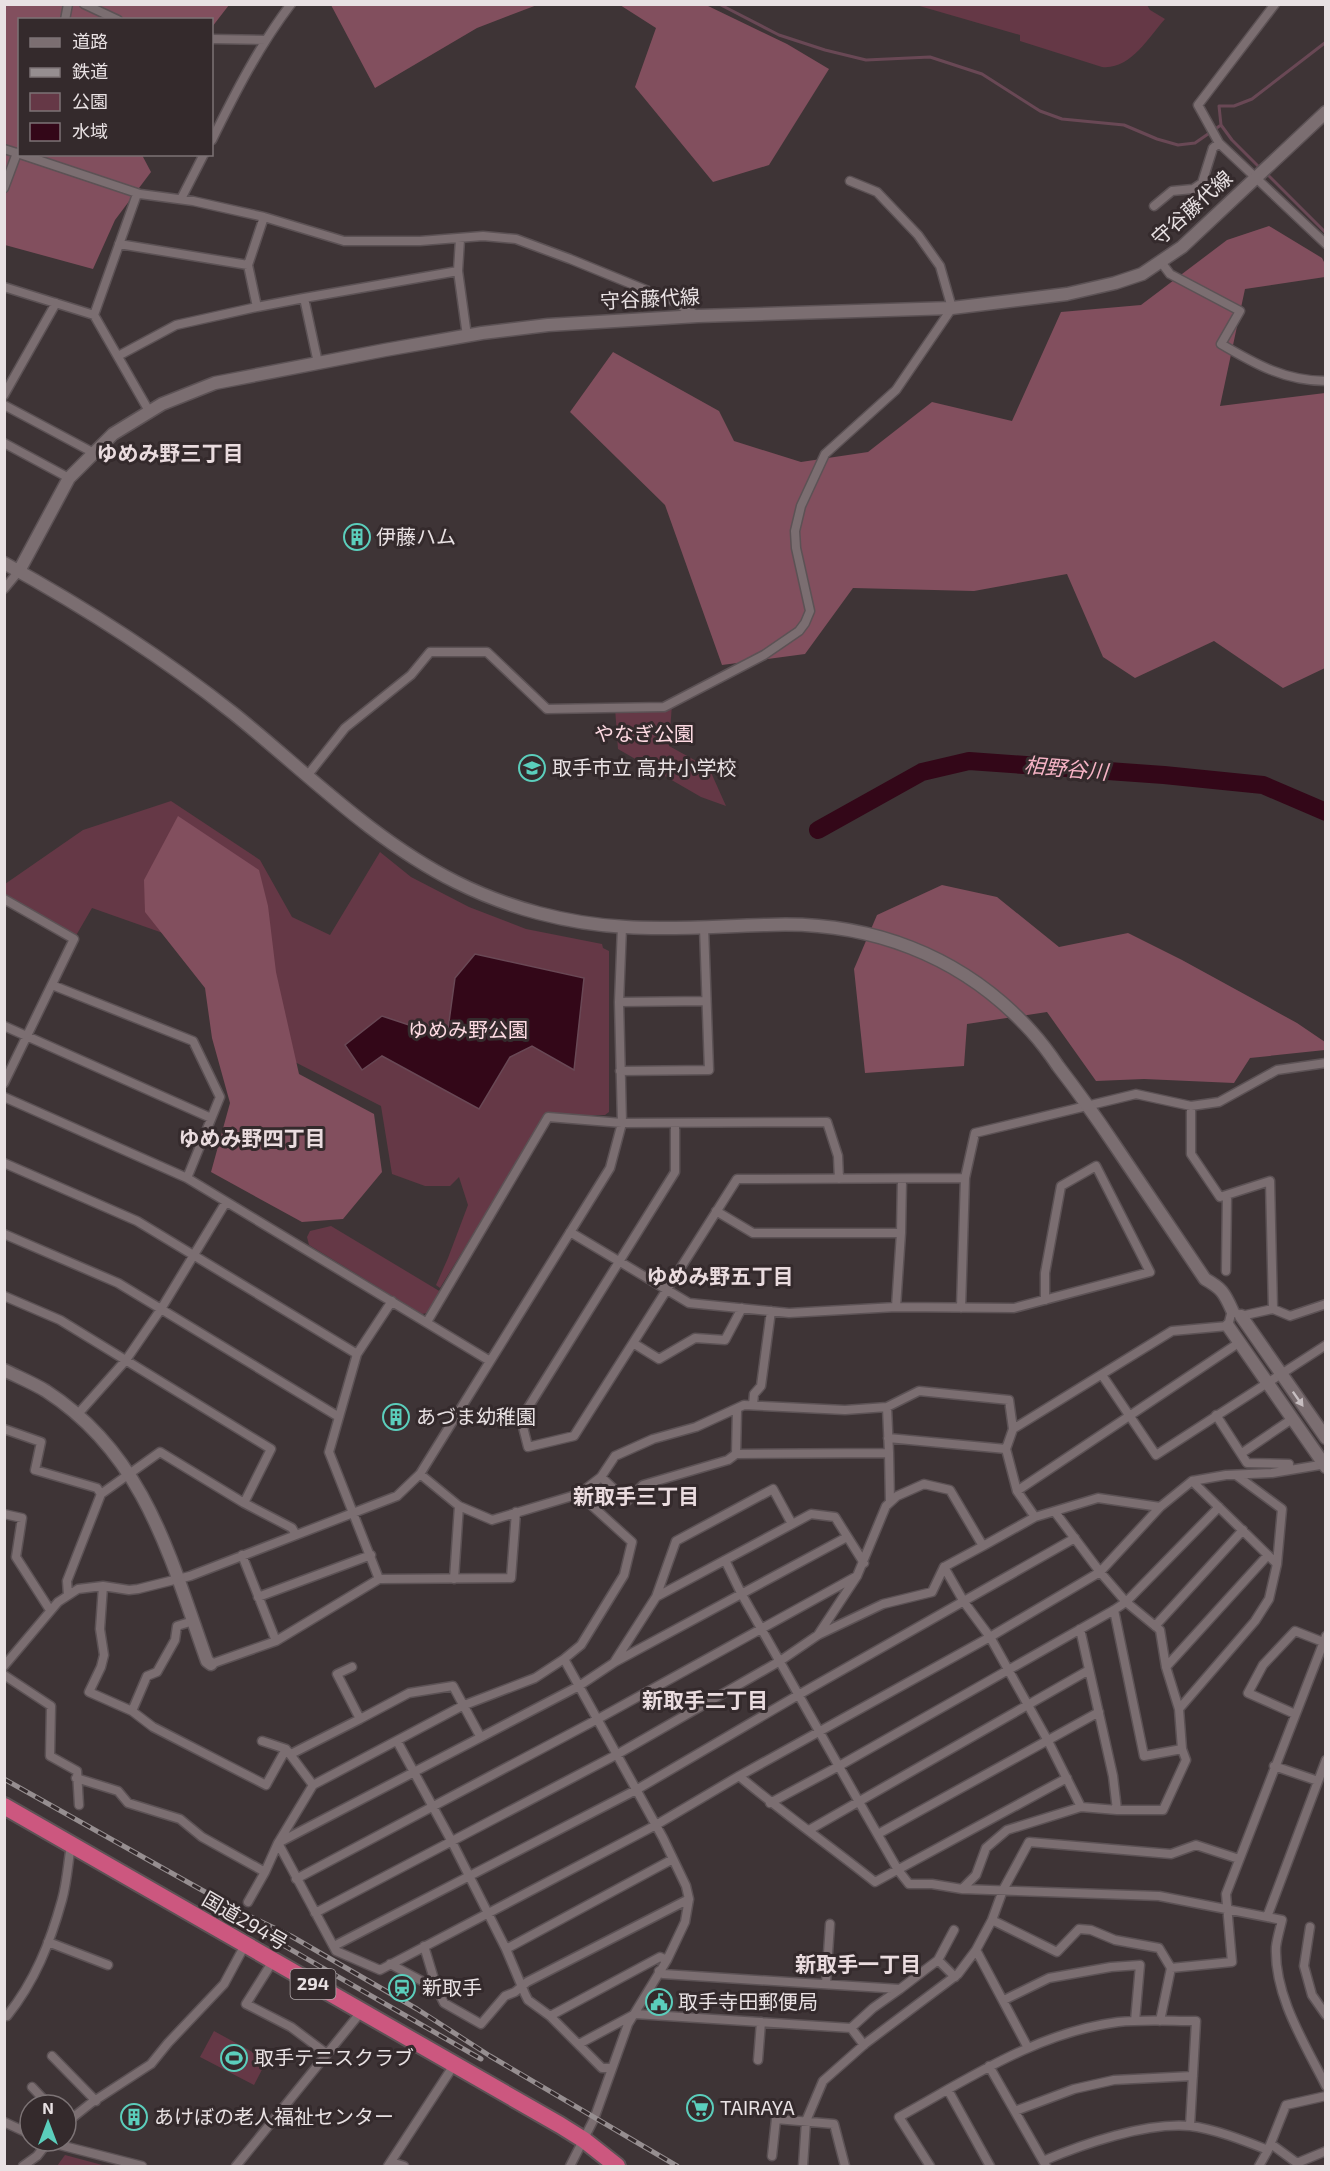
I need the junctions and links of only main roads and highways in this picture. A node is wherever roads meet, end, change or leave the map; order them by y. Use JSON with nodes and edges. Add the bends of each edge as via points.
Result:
{"nodes":[{"id":1,"x":4,"y":1806,"type":"edge"},
{"id":2,"x":617,"y":2166,"type":"edge"}],
"edges":[{"from":1,"to":2,"type":"highway","name":"国道294号","number":"294","via":[[584,2140]]}]}
